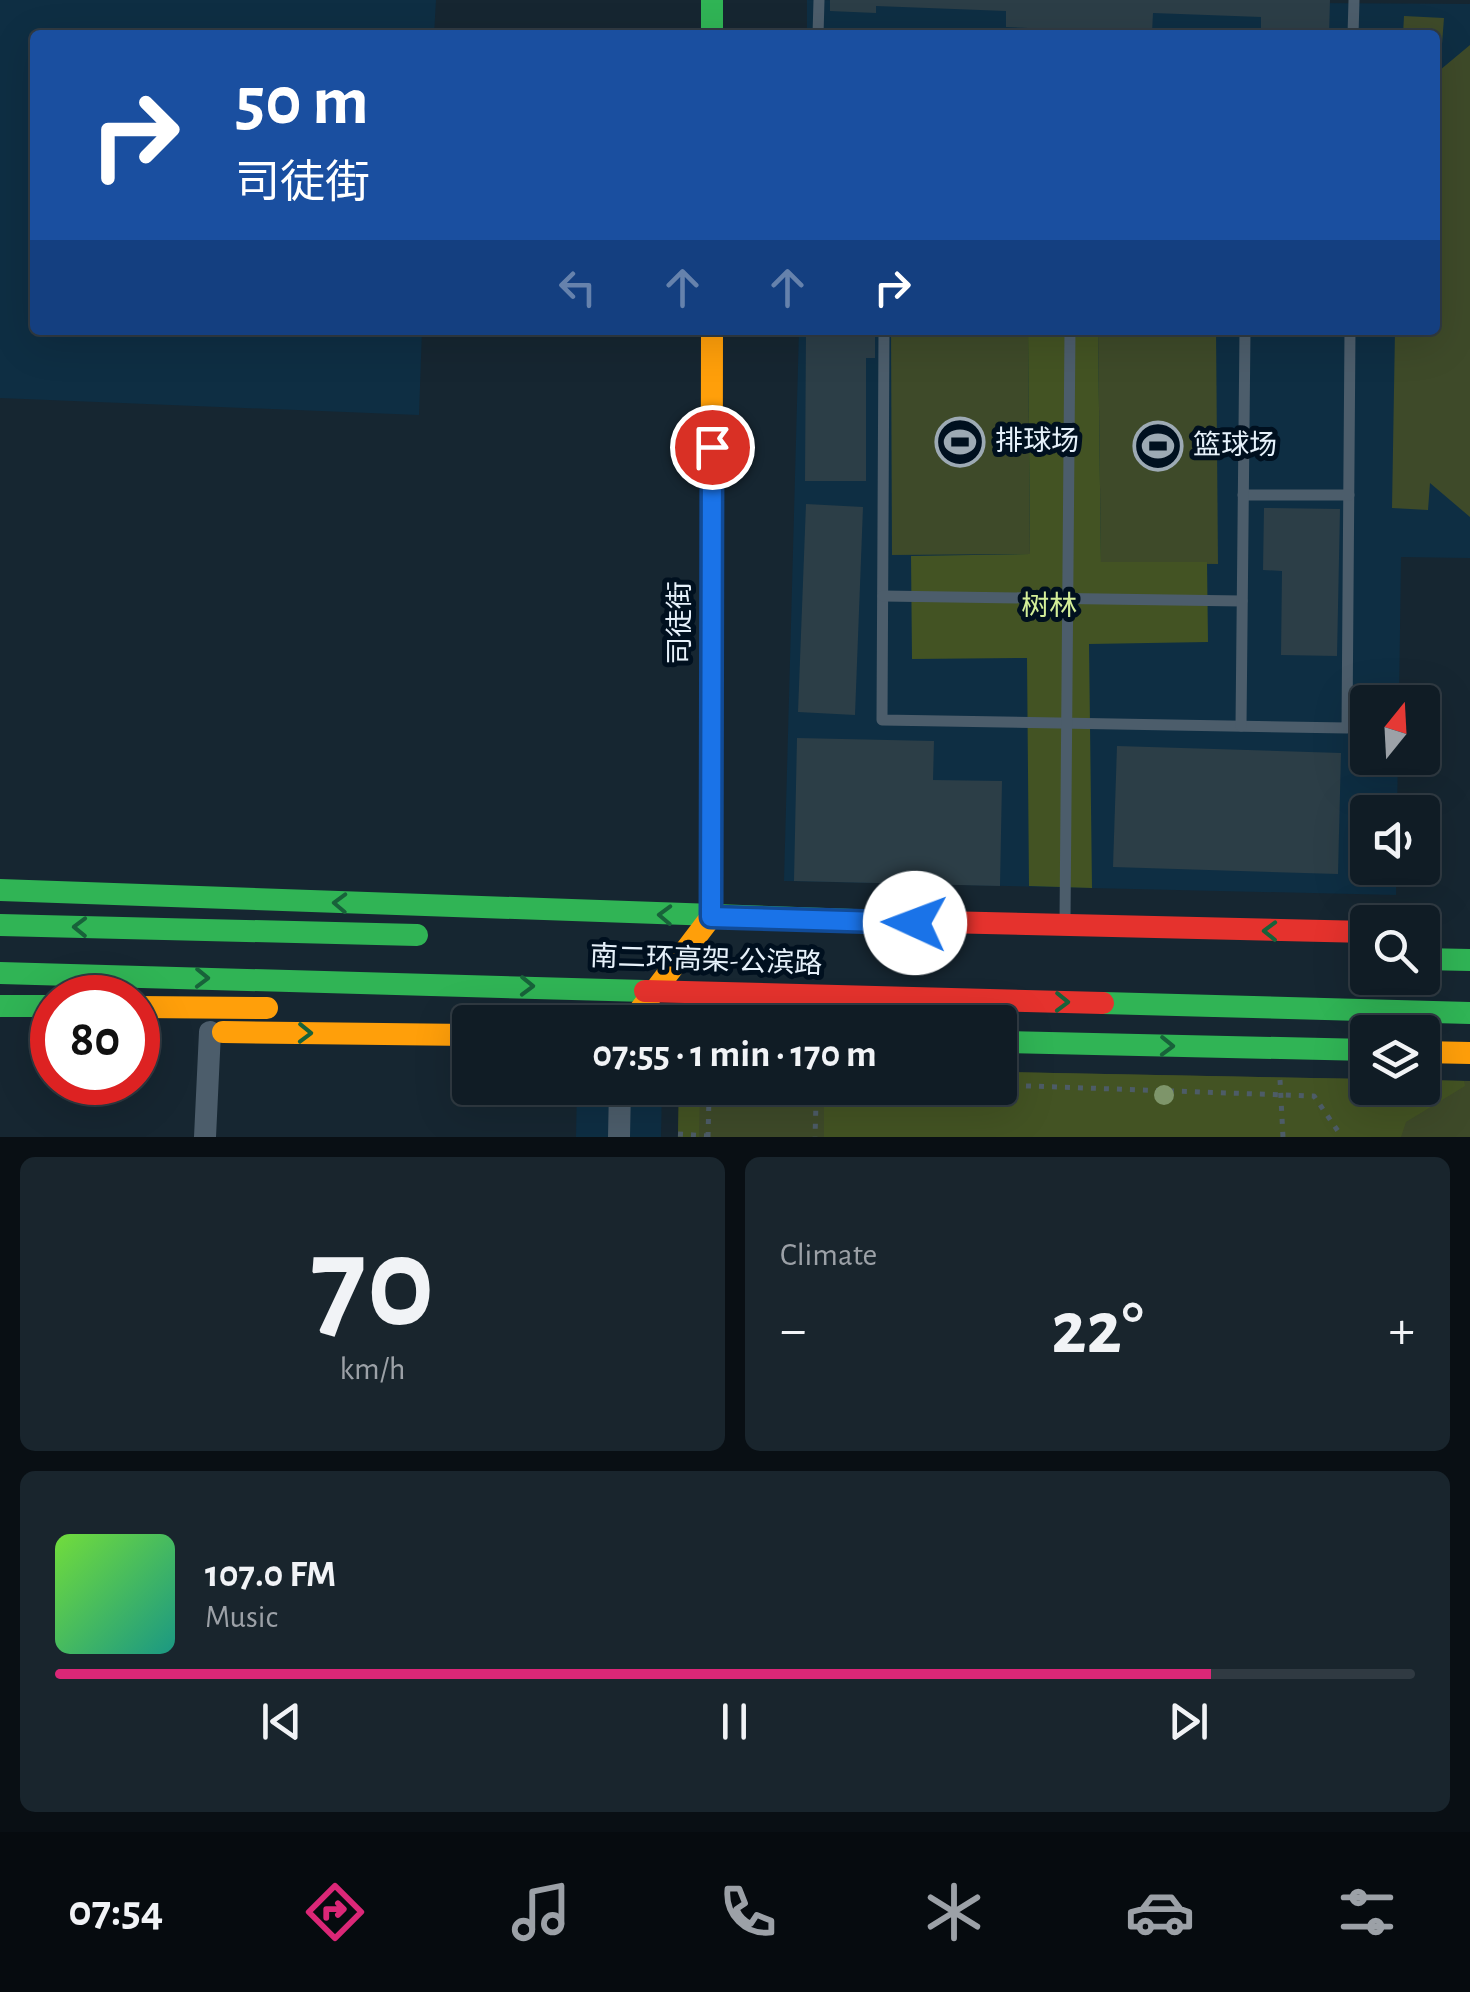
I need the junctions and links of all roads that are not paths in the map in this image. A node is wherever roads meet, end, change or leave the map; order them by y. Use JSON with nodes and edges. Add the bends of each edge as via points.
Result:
{"nodes":[{"id":1,"x":712,"y":0,"type":"edge"},
{"id":2,"x":819,"y":0,"type":"edge"},
{"id":3,"x":1354,"y":0,"type":"edge"},
{"id":4,"x":712,"y":30,"type":"edge"},
{"id":5,"x":818,"y":30,"type":"edge"},
{"id":6,"x":1353,"y":30,"type":"edge"},
{"id":7,"x":712,"y":335,"type":"edge"},
{"id":8,"x":884,"y":335,"type":"edge"},
{"id":9,"x":1070,"y":335,"type":"edge"},
{"id":10,"x":1245,"y":335,"type":"edge"},
{"id":11,"x":1350,"y":335,"type":"edge"},
{"id":12,"x":1244,"y":495,"type":"junction"},
{"id":13,"x":1349,"y":495,"type":"junction"},
{"id":14,"x":882,"y":596,"type":"junction"},
{"id":15,"x":1068,"y":598,"type":"junction"},
{"id":16,"x":1242,"y":601,"type":"junction"},
{"id":17,"x":1067,"y":724,"type":"junction"},
{"id":18,"x":1241,"y":726,"type":"junction"},
{"id":19,"x":0,"y":890,"type":"edge"},
{"id":20,"x":711,"y":917,"type":"junction"},
{"id":21,"x":0,"y":925,"type":"edge"},
{"id":22,"x":1065,"y":928,"type":"junction"},
{"id":23,"x":1350,"y":932,"type":"edge"},
{"id":24,"x":433,"y":935,"type":"dead end"},
{"id":25,"x":669,"y":940,"type":"dead end"},
{"id":26,"x":728,"y":942,"type":"dead end"},
{"id":27,"x":1440,"y":959,"type":"edge"},
{"id":28,"x":1470,"y":960,"type":"edge"},
{"id":29,"x":0,"y":972,"type":"edge"},
{"id":30,"x":886,"y":998,"type":"junction"},
{"id":31,"x":645,"y":1005,"type":"edge"},
{"id":32,"x":0,"y":1006,"type":"edge"},
{"id":33,"x":30,"y":1006,"type":"edge"},
{"id":34,"x":160,"y":1007,"type":"edge"},
{"id":35,"x":295,"y":1008,"type":"dead end"},
{"id":36,"x":433,"y":1009,"type":"dead end"},
{"id":37,"x":1470,"y":1013,"type":"edge"},
{"id":38,"x":201,"y":1032,"type":"joint"},
{"id":39,"x":452,"y":1036,"type":"edge"},
{"id":40,"x":1017,"y":1042,"type":"edge"},
{"id":41,"x":1350,"y":1050,"type":"edge"},
{"id":42,"x":1440,"y":1052,"type":"edge"},
{"id":43,"x":1470,"y":1053,"type":"edge"},
{"id":44,"x":620,"y":1105,"type":"edge"},
{"id":45,"x":205,"y":1137,"type":"edge"},
{"id":46,"x":619,"y":1137,"type":"edge"}],
"edges":[{"from":1,"to":4,"type":"main road"},
{"from":2,"to":5,"type":"lane"},
{"from":3,"to":6,"type":"lane"},
{"from":7,"to":20,"type":"main road","name":"司徒街"},
{"from":8,"to":14,"type":"lane"},
{"from":9,"to":15,"type":"lane"},
{"from":10,"to":12,"type":"lane"},
{"from":11,"to":13,"type":"lane"},
{"from":12,"to":13,"type":"lane"},
{"from":12,"to":16,"type":"lane"},
{"from":13,"to":18,"type":"lane","via":[[1346,728]]},
{"from":14,"to":15,"type":"lane"},
{"from":14,"to":17,"type":"lane","via":[[882,720]]},
{"from":15,"to":16,"type":"lane"},
{"from":15,"to":17,"type":"lane"},
{"from":16,"to":18,"type":"lane"},
{"from":17,"to":18,"type":"lane"},
{"from":17,"to":22,"type":"lane"},
{"from":20,"to":19,"type":"main road","one_way":true},
{"from":20,"to":22,"type":"main road"},
{"from":20,"to":31,"type":"main road"},
{"from":24,"to":21,"type":"main road","one_way":true},
{"from":23,"to":22,"type":"main road","one_way":true},
{"from":25,"to":26,"type":"main road","name":"南二环高架-公滨路"},
{"from":27,"to":28,"type":"main road"},
{"from":29,"to":30,"type":"main road","name":"南二环高架-公滨路","one_way":true},
{"from":30,"to":36,"type":"main road","via":[[728,1011]]},
{"from":30,"to":37,"type":"main road","name":"南二环高架-公滨路","one_way":true},
{"from":32,"to":33,"type":"main road"},
{"from":34,"to":35,"type":"main road"},
{"from":38,"to":39,"type":"main road","one_way":true},
{"from":38,"to":45,"type":"street"},
{"from":40,"to":41,"type":"main road","one_way":true},
{"from":42,"to":43,"type":"main road"},
{"from":44,"to":46,"type":"street"}]}
